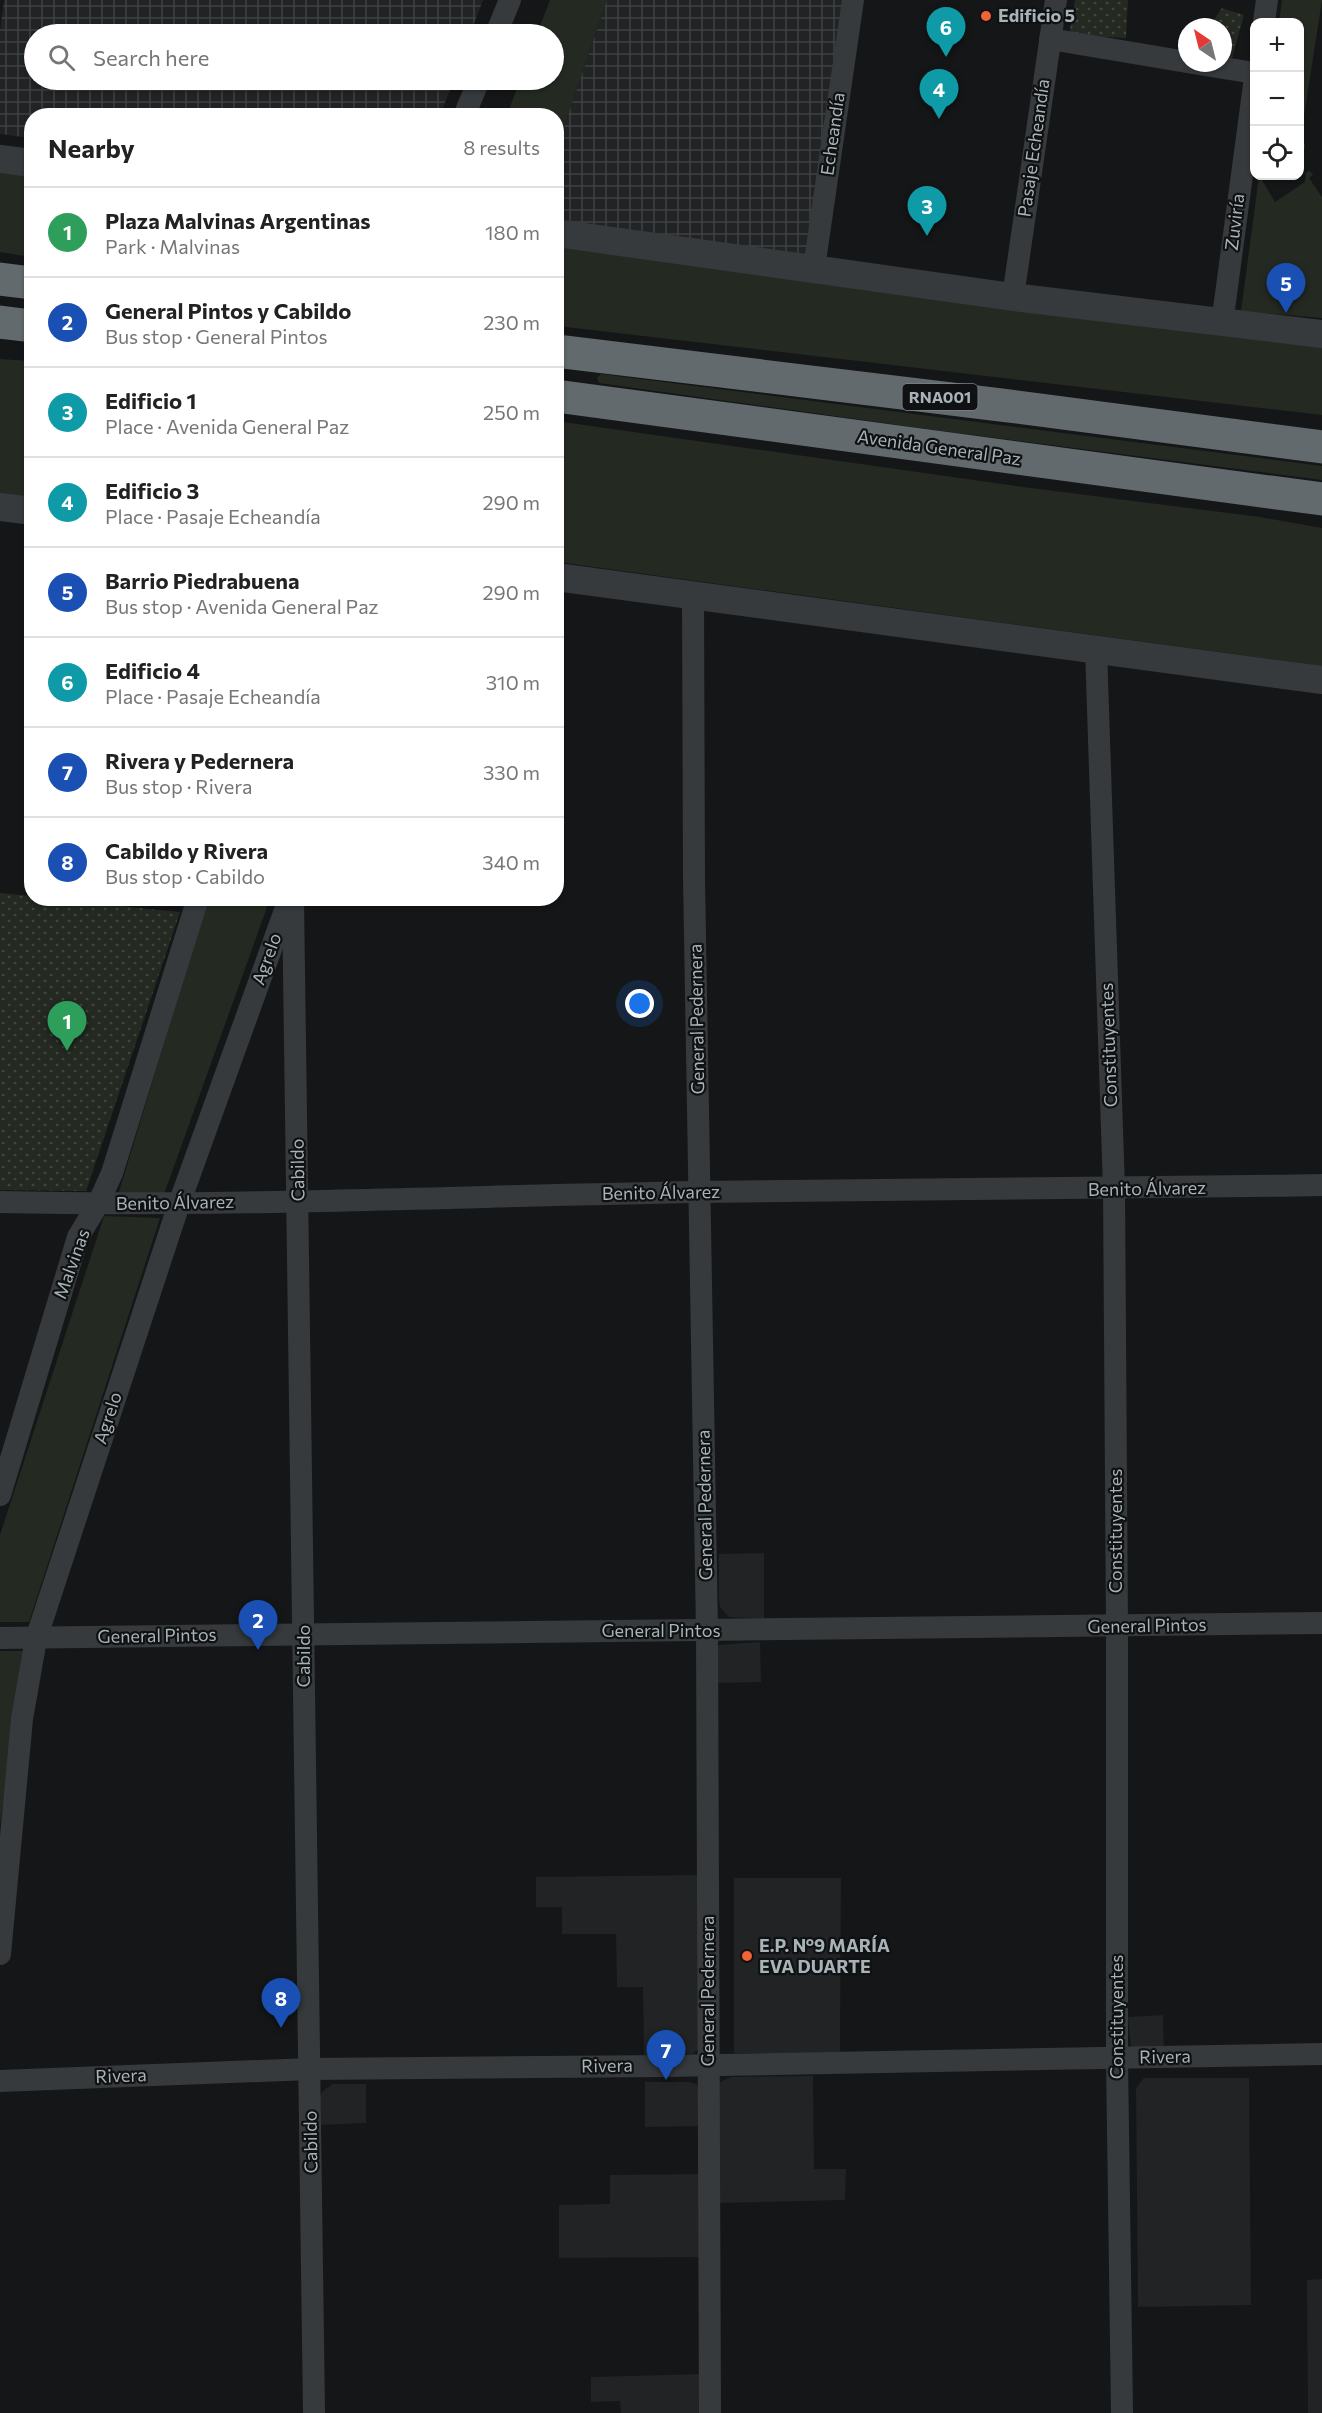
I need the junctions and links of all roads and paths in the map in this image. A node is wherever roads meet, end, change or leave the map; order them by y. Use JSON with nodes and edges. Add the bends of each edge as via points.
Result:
{"nodes":[{"id":1,"x":510,"y":0,"type":"edge"},
{"id":2,"x":853,"y":0,"type":"edge"},
{"id":3,"x":1056,"y":0,"type":"edge"},
{"id":4,"x":500,"y":24,"type":"edge"},
{"id":5,"x":1050,"y":39,"type":"junction"},
{"id":6,"x":1178,"y":60,"type":"edge"},
{"id":7,"x":1232,"y":69,"type":"edge"},
{"id":8,"x":1250,"y":72,"type":"edge"},
{"id":9,"x":475,"y":90,"type":"edge"},
{"id":10,"x":468,"y":108,"type":"edge"},
{"id":11,"x":1250,"y":115,"type":"edge"},
{"id":12,"x":0,"y":159,"type":"edge"},
{"id":13,"x":24,"y":162,"type":"edge"},
{"id":14,"x":564,"y":234,"type":"edge"},
{"id":15,"x":814,"y":268,"type":"junction"},
{"id":16,"x":1013,"y":297,"type":"junction"},
{"id":17,"x":0,"y":322,"type":"edge"},
{"id":18,"x":1222,"y":324,"type":"junction"},
{"id":19,"x":24,"y":325,"type":"edge"},
{"id":20,"x":0,"y":334,"type":"edge"},
{"id":21,"x":1322,"y":334,"type":"edge"},
{"id":22,"x":24,"y":336,"type":"edge"},
{"id":23,"x":564,"y":352,"type":"edge"},
{"id":24,"x":564,"y":397,"type":"edge"},
{"id":25,"x":1322,"y":447,"type":"edge"},
{"id":26,"x":1314,"y":500,"type":"edge"},
{"id":27,"x":0,"y":507,"type":"edge"},
{"id":28,"x":24,"y":510,"type":"edge"},
{"id":29,"x":564,"y":578,"type":"edge"},
{"id":30,"x":693,"y":597,"type":"junction"},
{"id":31,"x":1096,"y":649,"type":"junction"},
{"id":32,"x":1322,"y":680,"type":"edge"},
{"id":33,"x":195,"y":906,"type":"edge"},
{"id":34,"x":288,"y":906,"type":"edge"},
{"id":35,"x":291,"y":906,"type":"edge"},
{"id":36,"x":1322,"y":1185,"type":"edge"},
{"id":37,"x":1114,"y":1189,"type":"junction"},
{"id":38,"x":700,"y":1192,"type":"junction"},
{"id":39,"x":299,"y":1201,"type":"junction"},
{"id":40,"x":0,"y":1202,"type":"edge"},
{"id":41,"x":98,"y":1204,"type":"junction"},
{"id":42,"x":178,"y":1204,"type":"junction"},
{"id":43,"x":0,"y":1495,"type":"edge"},
{"id":44,"x":1322,"y":1623,"type":"edge"},
{"id":45,"x":1117,"y":1626,"type":"junction"},
{"id":46,"x":707,"y":1631,"type":"junction"},
{"id":47,"x":304,"y":1633,"type":"junction"},
{"id":48,"x":0,"y":1638,"type":"edge"},
{"id":49,"x":36,"y":1639,"type":"junction"},
{"id":50,"x":0,"y":1954,"type":"edge"},
{"id":51,"x":1322,"y":2054,"type":"edge"},
{"id":52,"x":1117,"y":2058,"type":"junction"},
{"id":53,"x":708,"y":2064,"type":"junction"},
{"id":54,"x":310,"y":2069,"type":"junction"},
{"id":55,"x":0,"y":2081,"type":"edge"},
{"id":56,"x":314,"y":2413,"type":"edge"},
{"id":57,"x":710,"y":2413,"type":"edge"},
{"id":58,"x":1122,"y":2413,"type":"edge"}],
"edges":[{"from":1,"to":4,"type":"street"},
{"from":2,"to":15,"type":"street","name":"Echeandía"},
{"from":3,"to":5,"type":"street","name":"Pasaje Echeandía"},
{"from":5,"to":6,"type":"street"},
{"from":5,"to":16,"type":"street","name":"Pasaje Echeandía"},
{"from":7,"to":8,"type":"street"},
{"from":9,"to":10,"type":"street"},
{"from":11,"to":18,"type":"street","name":"Zuviría"},
{"from":12,"to":13,"type":"street"},
{"from":14,"to":15,"type":"street"},
{"from":15,"to":16,"type":"street"},
{"from":16,"to":18,"type":"street"},
{"from":17,"to":19,"type":"highway"},
{"from":18,"to":21,"type":"street"},
{"from":20,"to":22,"type":"highway"},
{"from":23,"to":25,"type":"highway","number":"RNA001"},
{"from":24,"to":26,"type":"highway","name":"Avenida General Paz"},
{"from":27,"to":28,"type":"street"},
{"from":29,"to":30,"type":"street"},
{"from":30,"to":31,"type":"street"},
{"from":30,"to":38,"type":"street","name":"General Pedernera"},
{"from":31,"to":32,"type":"street"},
{"from":31,"to":37,"type":"street","name":"Constituyentes"},
{"from":33,"to":41,"type":"street","name":"Malvinas","via":[[112,1173]]},
{"from":34,"to":42,"type":"street","name":"Agrelo"},
{"from":35,"to":39,"type":"street","name":"Cabildo"},
{"from":36,"to":37,"type":"street","name":"Benito Álvarez"},
{"from":37,"to":38,"type":"street","name":"Benito Álvarez"},
{"from":37,"to":45,"type":"street","name":"Constituyentes"},
{"from":38,"to":39,"type":"street","name":"Benito Álvarez"},
{"from":38,"to":46,"type":"street","name":"General Pedernera"},
{"from":39,"to":42,"type":"street","name":"Benito Álvarez"},
{"from":39,"to":47,"type":"street","name":"Cabildo"},
{"from":40,"to":41,"type":"street","name":"Benito Álvarez"},
{"from":41,"to":42,"type":"street","name":"Benito Álvarez"},
{"from":41,"to":43,"type":"street","name":"Malvinas","via":[[78,1237]]},
{"from":42,"to":49,"type":"street","name":"Agrelo"},
{"from":44,"to":45,"type":"street","name":"General Pintos"},
{"from":45,"to":46,"type":"street","name":"General Pintos"},
{"from":45,"to":52,"type":"street","name":"Constituyentes"},
{"from":46,"to":47,"type":"street","name":"General Pintos"},
{"from":46,"to":53,"type":"street","name":"General Pedernera"},
{"from":47,"to":49,"type":"street","name":"General Pintos"},
{"from":47,"to":54,"type":"street","name":"Cabildo"},
{"from":48,"to":49,"type":"street","name":"General Pintos"},
{"from":49,"to":50,"type":"street","name":"Agrelo","via":[[22,1719]]},
{"from":51,"to":52,"type":"street","name":"Rivera"},
{"from":52,"to":53,"type":"street","name":"Rivera"},
{"from":52,"to":58,"type":"street","name":"Constituyentes"},
{"from":53,"to":54,"type":"street","name":"Rivera"},
{"from":53,"to":57,"type":"street","name":"General Pedernera"},
{"from":54,"to":55,"type":"street","name":"Rivera"},
{"from":54,"to":56,"type":"street","name":"Cabildo"}]}
